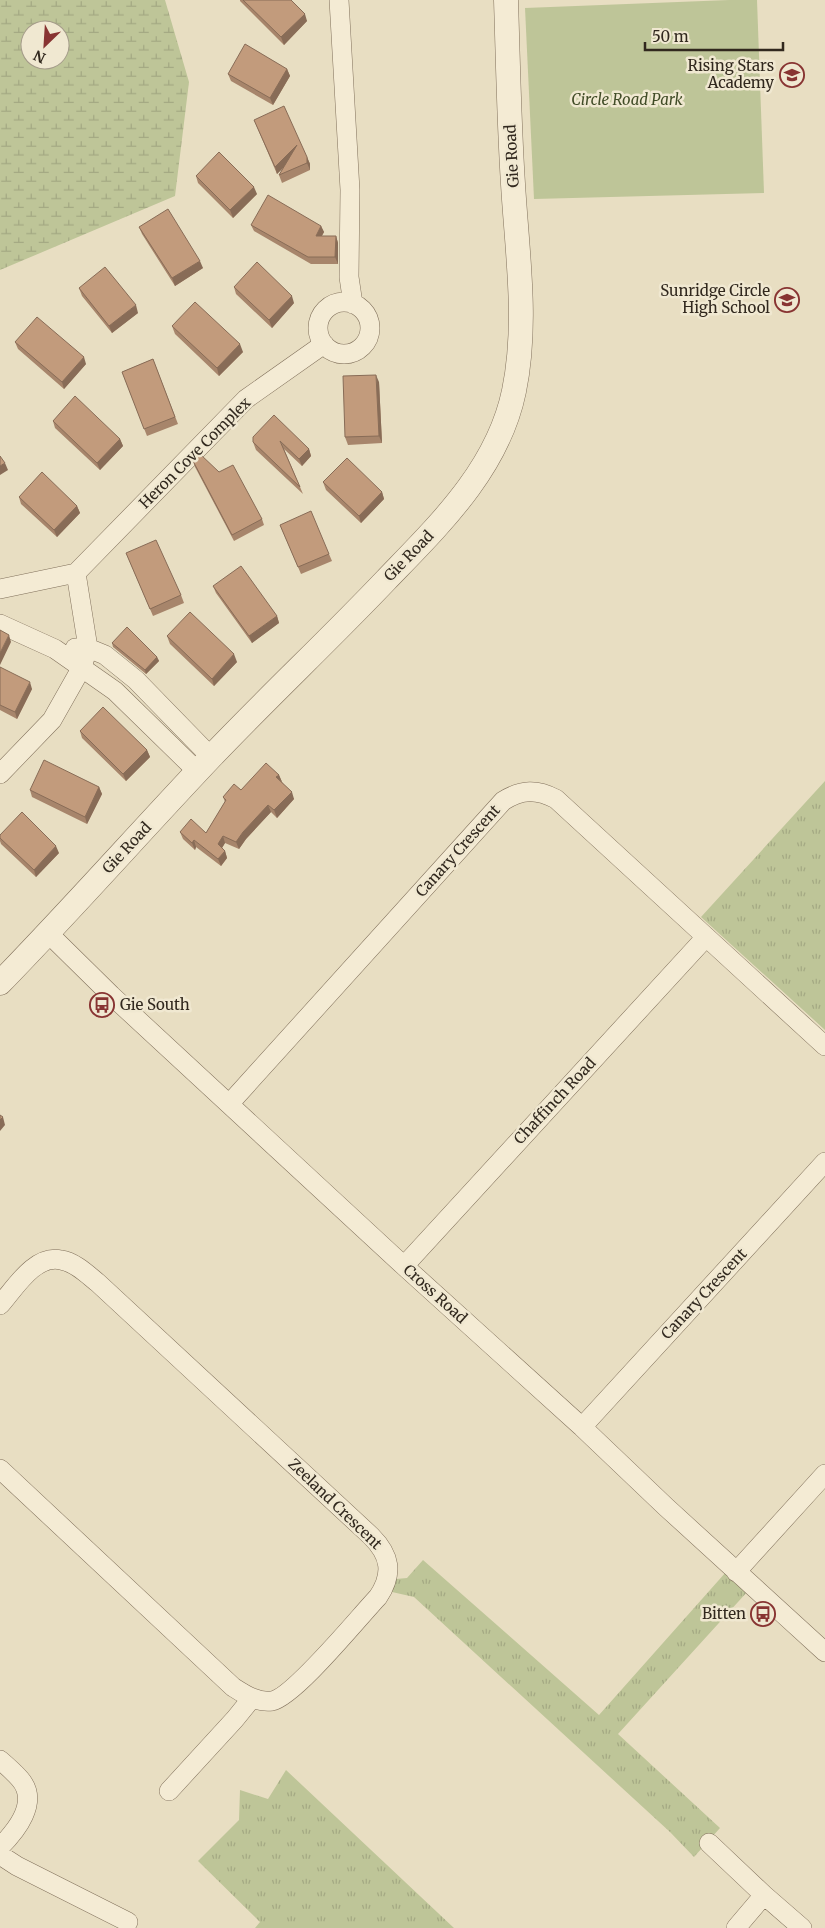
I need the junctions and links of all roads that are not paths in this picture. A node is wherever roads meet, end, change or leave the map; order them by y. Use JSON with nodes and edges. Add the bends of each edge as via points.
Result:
{"nodes":[{"id":1,"x":339,"y":0,"type":"edge"},
{"id":2,"x":506,"y":0,"type":"edge"},
{"id":3,"x":353,"y":304,"type":"junction"},
{"id":4,"x":324,"y":344,"type":"junction"},
{"id":5,"x":76,"y":573,"type":"junction"},
{"id":6,"x":0,"y":589,"type":"edge"},
{"id":7,"x":0,"y":624,"type":"edge"},
{"id":8,"x":88,"y":648,"type":"junction"},
{"id":9,"x":55,"y":649,"type":"junction"},
{"id":10,"x":82,"y":667,"type":"junction"},
{"id":11,"x":205,"y":765,"type":"junction"},
{"id":12,"x":0,"y":774,"type":"edge"},
{"id":13,"x":48,"y":933,"type":"junction"},
{"id":14,"x":706,"y":937,"type":"junction"},
{"id":15,"x":0,"y":983,"type":"edge"},
{"id":16,"x":825,"y":1046,"type":"edge"},
{"id":17,"x":230,"y":1103,"type":"junction"},
{"id":18,"x":825,"y":1162,"type":"edge"},
{"id":19,"x":404,"y":1266,"type":"junction"},
{"id":20,"x":0,"y":1305,"type":"edge"},
{"id":21,"x":582,"y":1426,"type":"junction"},
{"id":22,"x":0,"y":1470,"type":"edge"},
{"id":23,"x":825,"y":1474,"type":"edge"},
{"id":24,"x":736,"y":1572,"type":"junction"},
{"id":25,"x":825,"y":1652,"type":"edge"},
{"id":26,"x":252,"y":1698,"type":"junction"},
{"id":27,"x":0,"y":1760,"type":"edge"},
{"id":28,"x":169,"y":1791,"type":"dead end"},
{"id":29,"x":709,"y":1843,"type":"dead end"},
{"id":30,"x":0,"y":1847,"type":"edge"},
{"id":31,"x":0,"y":1855,"type":"edge"},
{"id":32,"x":764,"y":1895,"type":"junction"},
{"id":33,"x":128,"y":1922,"type":"dead end"},
{"id":34,"x":736,"y":1928,"type":"edge"},
{"id":35,"x":802,"y":1928,"type":"edge"}],
"edges":[{"from":1,"to":3,"type":"street","via":[[350,190],[349,277]]},
{"from":2,"to":11,"type":"street","name":"Gie Road","via":[[522,325],[514,394],[501,431],[482,468],[448,514]]},
{"from":3,"to":4,"type":"street","via":[[344,302],[326,309],[318,326]]},
{"from":3,"to":4,"type":"street","via":[[361,308],[370,323],[370,332],[363,347],[347,354],[330,350]]},
{"from":4,"to":5,"type":"street","name":"Heron Cove Complex","via":[[246,399]]},
{"from":5,"to":6,"type":"street"},
{"from":5,"to":8,"type":"street"},
{"from":7,"to":9,"type":"street"},
{"from":8,"to":9,"type":"street"},
{"from":8,"to":10,"type":"street"},
{"from":8,"to":11,"type":"street","via":[[105,655],[136,680]]},
{"from":9,"to":10,"type":"street"},
{"from":10,"to":11,"type":"street"},
{"from":10,"to":12,"type":"street","via":[[52,720]]},
{"from":11,"to":13,"type":"street","name":"Gie Road"},
{"from":13,"to":15,"type":"street","name":"Gie Road"},
{"from":13,"to":17,"type":"street","name":"Cross Road"},
{"from":14,"to":16,"type":"street","name":"Canary Crescent"},
{"from":14,"to":17,"type":"street","name":"Canary Crescent","via":[[556,799],[544,793],[520,792],[504,801]]},
{"from":14,"to":19,"type":"street","name":"Chaffinch Road"},
{"from":17,"to":19,"type":"street","name":"Cross Road"},
{"from":18,"to":21,"type":"street","name":"Canary Crescent"},
{"from":19,"to":21,"type":"street","name":"Cross Road"},
{"from":20,"to":26,"type":"street","name":"Zeeland Crescent","via":[[36,1265],[45,1261],[61,1259],[81,1270],[381,1546],[388,1557],[388,1572],[378,1597],[285,1696],[269,1701]]},
{"from":21,"to":24,"type":"street","name":"Cross Road"},
{"from":22,"to":26,"type":"street","via":[[233,1687]]},
{"from":23,"to":24,"type":"street"},
{"from":24,"to":25,"type":"street","name":"Cross Road"},
{"from":26,"to":28,"type":"street"},
{"from":27,"to":30,"type":"street","via":[[22,1780],[27,1794],[22,1819]]},
{"from":29,"to":32,"type":"street"},
{"from":31,"to":33,"type":"street"},
{"from":32,"to":34,"type":"street"},
{"from":32,"to":35,"type":"street"}]}
